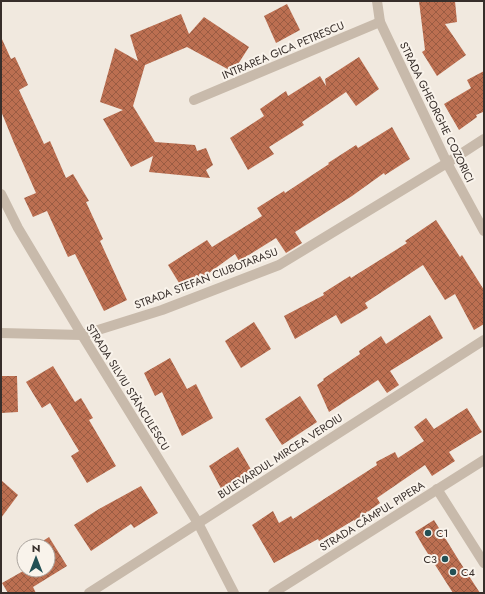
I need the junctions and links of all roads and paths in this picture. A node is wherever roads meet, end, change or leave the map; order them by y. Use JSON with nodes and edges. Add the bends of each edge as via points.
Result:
{"nodes":[{"id":1,"x":377,"y":1,"type":"edge"},
{"id":2,"x":380,"y":22,"type":"junction"},
{"id":3,"x":194,"y":100,"type":"dead end"},
{"id":4,"x":484,"y":139,"type":"edge"},
{"id":5,"x":446,"y":163,"type":"junction"},
{"id":6,"x":1,"y":194,"type":"edge"},
{"id":7,"x":484,"y":231,"type":"edge"},
{"id":8,"x":1,"y":333,"type":"edge"},
{"id":9,"x":82,"y":335,"type":"junction"},
{"id":10,"x":484,"y":340,"type":"edge"},
{"id":11,"x":484,"y":460,"type":"edge"},
{"id":12,"x":438,"y":489,"type":"junction"},
{"id":13,"x":198,"y":522,"type":"junction"},
{"id":14,"x":484,"y":563,"type":"edge"},
{"id":15,"x":89,"y":593,"type":"edge"},
{"id":16,"x":234,"y":593,"type":"edge"},
{"id":17,"x":273,"y":593,"type":"edge"}],
"edges":[{"from":1,"to":2,"type":"street","name":"STRADA GHEORGHE COZORICI"},
{"from":2,"to":3,"type":"street","name":"INTRAREA GICA PETRESCU"},
{"from":2,"to":5,"type":"street","name":"STRADA GHEORGHE COZORICI"},
{"from":4,"to":5,"type":"street","name":"STRADA STEFAN CIUBOTARASU"},
{"from":5,"to":7,"type":"street","name":"STRADA GHEORGHE COZORICI"},
{"from":5,"to":9,"type":"street","name":"STRADA STEFAN CIUBOTARASU","via":[[279,264],[162,310]]},
{"from":6,"to":9,"type":"street","name":"STRADA SILVIU STĂNCULESCU","via":[[18,228]]},
{"from":8,"to":9,"type":"street","name":"STRADA STEFAN CIUBOTARASU"},
{"from":9,"to":13,"type":"street","name":"STRADA SILVIU STĂNCULESCU"},
{"from":10,"to":13,"type":"street","name":"BULEVARDUL MIRCEA VEROIU"},
{"from":11,"to":12,"type":"street","name":"STRADA CÂMPUL PIPERA"},
{"from":12,"to":14,"type":"street"},
{"from":12,"to":17,"type":"street","name":"STRADA CÂMPUL PIPERA"},
{"from":13,"to":15,"type":"street","name":"BULEVARDUL MIRCEA VEROIU"},
{"from":13,"to":16,"type":"street","name":"STRADA SILVIU STĂNCULESCU"}]}
